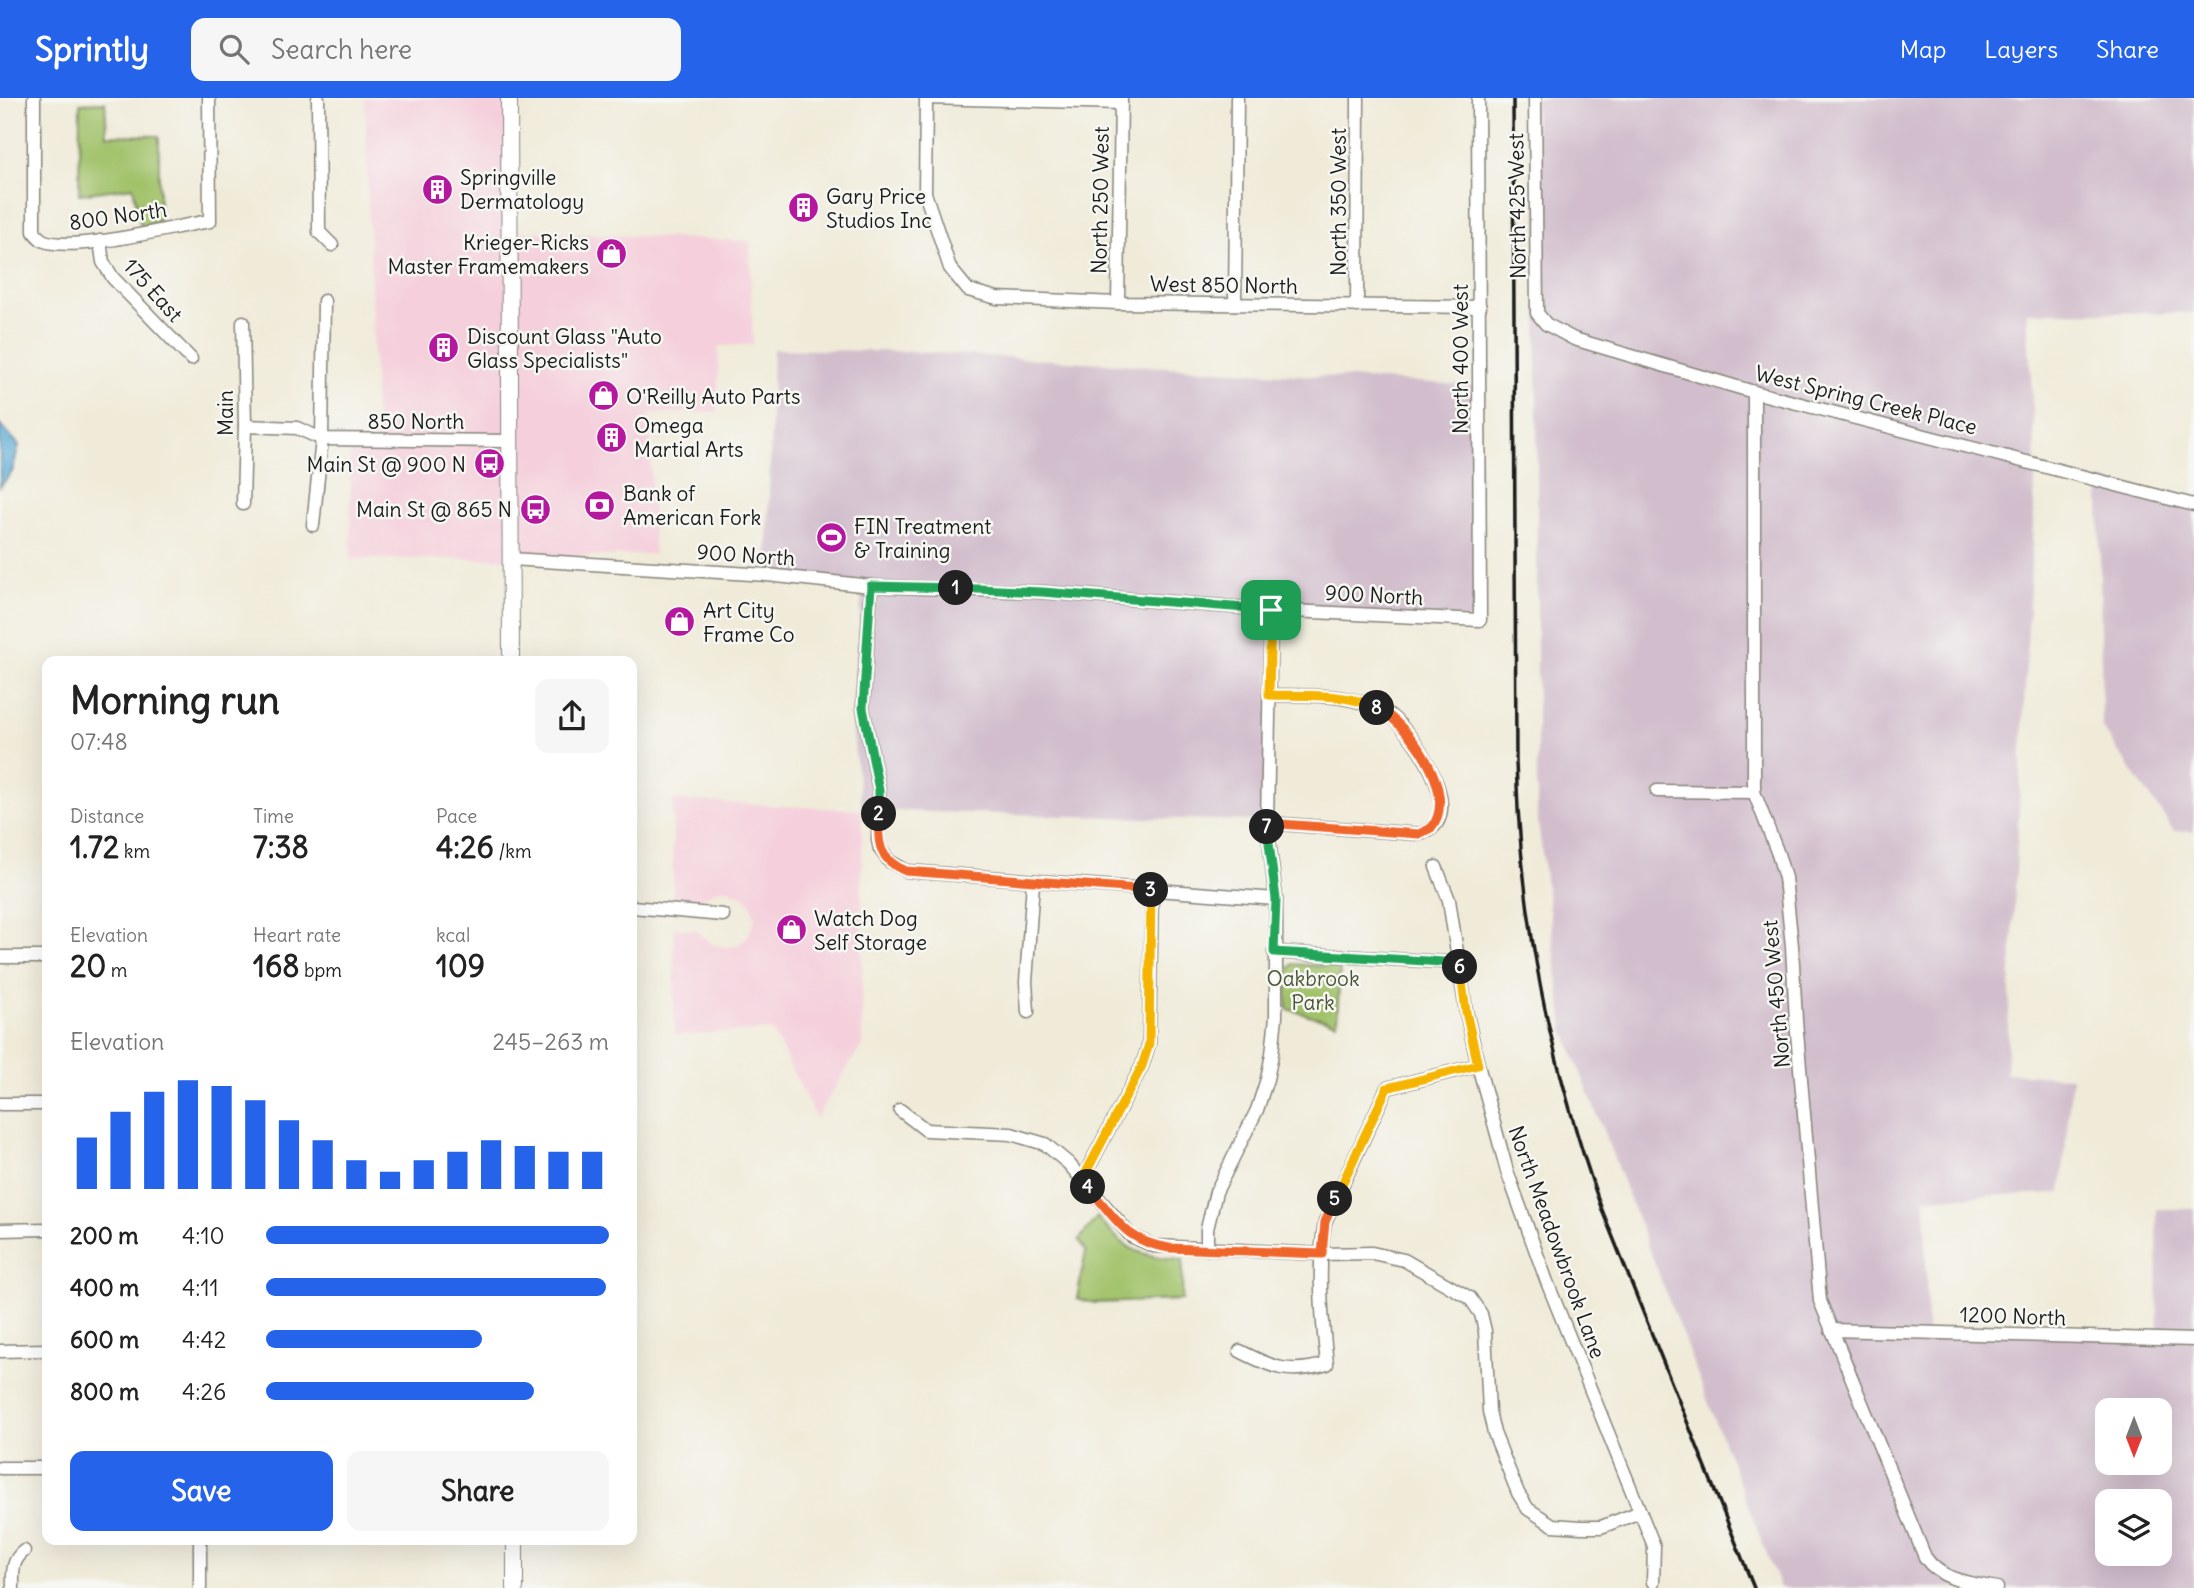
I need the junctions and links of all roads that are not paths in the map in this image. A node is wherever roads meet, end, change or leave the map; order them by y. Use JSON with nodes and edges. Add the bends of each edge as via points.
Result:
{"nodes":[{"id":1,"x":34,"y":98,"type":"edge"},
{"id":2,"x":209,"y":98,"type":"edge"},
{"id":3,"x":318,"y":98,"type":"edge"},
{"id":4,"x":509,"y":98,"type":"edge"},
{"id":5,"x":926,"y":98,"type":"edge"},
{"id":6,"x":1237,"y":98,"type":"edge"},
{"id":7,"x":1358,"y":98,"type":"edge"},
{"id":8,"x":1478,"y":98,"type":"edge"},
{"id":9,"x":1535,"y":98,"type":"edge"},
{"id":10,"x":1121,"y":100,"type":"edge"},
{"id":11,"x":100,"y":241,"type":"junction"},
{"id":12,"x":332,"y":245,"type":"dead end"},
{"id":13,"x":324,"y":301,"type":"dead end"},
{"id":14,"x":1118,"y":303,"type":"junction"},
{"id":15,"x":1236,"y":304,"type":"junction"},
{"id":16,"x":1357,"y":306,"type":"junction"},
{"id":17,"x":1480,"y":307,"type":"junction"},
{"id":18,"x":1537,"y":313,"type":"joint"},
{"id":19,"x":243,"y":322,"type":"dead end"},
{"id":20,"x":191,"y":359,"type":"dead end"},
{"id":21,"x":1754,"y":392,"type":"junction"},
{"id":22,"x":245,"y":426,"type":"junction"},
{"id":23,"x":322,"y":439,"type":"junction"},
{"id":24,"x":510,"y":441,"type":"junction"},
{"id":25,"x":243,"y":504,"type":"dead end"},
{"id":26,"x":2194,"y":505,"type":"edge"},
{"id":27,"x":313,"y":525,"type":"dead end"},
{"id":28,"x":511,"y":559,"type":"junction"},
{"id":29,"x":871,"y":586,"type":"junction"},
{"id":30,"x":1271,"y":610,"type":"junction"},
{"id":31,"x":1480,"y":620,"type":"joint"},
{"id":32,"x":511,"y":656,"type":"edge"},
{"id":33,"x":1269,"y":695,"type":"junction"},
{"id":34,"x":1657,"y":791,"type":"dead end"},
{"id":35,"x":1754,"y":792,"type":"junction"},
{"id":36,"x":1267,"y":823,"type":"junction"},
{"id":37,"x":1436,"y":867,"type":"dead end"},
{"id":38,"x":1033,"y":882,"type":"junction"},
{"id":39,"x":1152,"y":890,"type":"junction"},
{"id":40,"x":1276,"y":899,"type":"junction"},
{"id":41,"x":637,"y":907,"type":"edge"},
{"id":42,"x":723,"y":915,"type":"dead end"},
{"id":43,"x":1274,"y":952,"type":"junction"},
{"id":44,"x":0,"y":957,"type":"edge"},
{"id":45,"x":42,"y":957,"type":"edge"},
{"id":46,"x":1460,"y":963,"type":"junction"},
{"id":47,"x":1028,"y":1012,"type":"dead end"},
{"id":48,"x":1478,"y":1065,"type":"junction"},
{"id":49,"x":0,"y":1104,"type":"edge"},
{"id":50,"x":42,"y":1104,"type":"edge"},
{"id":51,"x":900,"y":1110,"type":"dead end"},
{"id":52,"x":1082,"y":1180,"type":"junction"},
{"id":53,"x":42,"y":1229,"type":"edge"},
{"id":54,"x":0,"y":1230,"type":"edge"},
{"id":55,"x":1206,"y":1249,"type":"junction"},
{"id":56,"x":1322,"y":1254,"type":"junction"},
{"id":57,"x":1831,"y":1329,"type":"junction"},
{"id":58,"x":2194,"y":1340,"type":"edge"},
{"id":59,"x":42,"y":1350,"type":"edge"},
{"id":60,"x":0,"y":1351,"type":"edge"},
{"id":61,"x":1240,"y":1352,"type":"dead end"},
{"id":62,"x":0,"y":1468,"type":"edge"},
{"id":63,"x":42,"y":1468,"type":"edge"},
{"id":64,"x":1640,"y":1512,"type":"junction"},
{"id":65,"x":200,"y":1545,"type":"edge"},
{"id":66,"x":515,"y":1545,"type":"edge"},
{"id":67,"x":24,"y":1551,"type":"dead end"},
{"id":68,"x":1653,"y":1582,"type":"dead end"},
{"id":69,"x":13,"y":1588,"type":"edge"},
{"id":70,"x":200,"y":1588,"type":"edge"},
{"id":71,"x":516,"y":1588,"type":"edge"},
{"id":72,"x":1997,"y":1588,"type":"edge"}],
"edges":[{"from":1,"to":11,"type":"street","name":"800 North","via":[[34,232],[42,240],[62,243]]},
{"from":2,"to":11,"type":"street","name":"800 North","via":[[210,221]]},
{"from":3,"to":12,"type":"street","via":[[319,232]]},
{"from":4,"to":24,"type":"main road"},
{"from":5,"to":10,"type":"street"},
{"from":5,"to":14,"type":"street","name":"West 850 North","via":[[925,193],[950,268],[968,290],[997,298]]},
{"from":6,"to":15,"type":"street"},
{"from":7,"to":16,"type":"street","name":"North 350 West"},
{"from":8,"to":17,"type":"street","name":"North 400 West"},
{"from":9,"to":18,"type":"street","name":"North 425 West"},
{"from":10,"to":14,"type":"street","name":"North 250 West"},
{"from":11,"to":20,"type":"street","name":"175 East","via":[[103,262],[113,278]]},
{"from":13,"to":23,"type":"street"},
{"from":14,"to":15,"type":"street","name":"West 850 North"},
{"from":15,"to":16,"type":"street","name":"West 850 North"},
{"from":16,"to":17,"type":"street","name":"West 850 North"},
{"from":17,"to":31,"type":"street","name":"North 400 West"},
{"from":18,"to":21,"type":"street","name":"West Spring Creek Place","via":[[1546,324],[1574,339]]},
{"from":19,"to":22,"type":"street","name":"Main"},
{"from":21,"to":26,"type":"street","name":"West Spring Creek Place"},
{"from":21,"to":35,"type":"street","name":"North 450 West"},
{"from":22,"to":23,"type":"street","name":"850 North","via":[[298,428]]},
{"from":22,"to":25,"type":"street","name":"Main"},
{"from":23,"to":24,"type":"street","name":"850 North"},
{"from":23,"to":27,"type":"street"},
{"from":24,"to":28,"type":"main road"},
{"from":28,"to":29,"type":"street","name":"900 North"},
{"from":28,"to":32,"type":"main road"},
{"from":29,"to":30,"type":"street","name":"900 North","via":[[1042,592]]},
{"from":29,"to":38,"type":"street","via":[[863,720],[879,790],[880,849],[889,862],[906,871]]},
{"from":30,"to":31,"type":"street","name":"900 North"},
{"from":30,"to":33,"type":"street"},
{"from":33,"to":36,"type":"street"},
{"from":33,"to":36,"type":"street","via":[[1339,697],[1387,713],[1404,728],[1431,770],[1440,810],[1431,828],[1419,834]]},
{"from":34,"to":35,"type":"street"},
{"from":35,"to":57,"type":"street","name":"North 450 West","via":[[1785,878],[1817,1274],[1820,1301]]},
{"from":36,"to":40,"type":"street"},
{"from":37,"to":46,"type":"street","name":"North Meadowbrook Lane","via":[[1449,900]]},
{"from":38,"to":39,"type":"street"},
{"from":38,"to":47,"type":"street"},
{"from":39,"to":40,"type":"street"},
{"from":39,"to":52,"type":"street","via":[[1149,1044]]},
{"from":40,"to":43,"type":"street"},
{"from":41,"to":42,"type":"street"},
{"from":43,"to":46,"type":"street"},
{"from":43,"to":55,"type":"street","via":[[1276,1017],[1267,1079],[1257,1110],[1216,1192]]},
{"from":44,"to":45,"type":"street"},
{"from":46,"to":48,"type":"street","name":"North Meadowbrook Lane"},
{"from":48,"to":56,"type":"street","via":[[1387,1088],[1325,1222]]},
{"from":48,"to":64,"type":"street","name":"North Meadowbrook Lane","via":[[1514,1193]]},
{"from":49,"to":50,"type":"street"},
{"from":51,"to":52,"type":"street","via":[[926,1130],[1011,1134],[1045,1144]]},
{"from":52,"to":55,"type":"street","via":[[1131,1236],[1154,1246]]},
{"from":53,"to":54,"type":"street"},
{"from":55,"to":56,"type":"street"},
{"from":56,"to":61,"type":"street","via":[[1327,1364],[1309,1369],[1272,1368]]},
{"from":56,"to":64,"type":"street","via":[[1372,1253],[1404,1260],[1476,1304],[1485,1331],[1494,1433],[1518,1493],[1540,1519],[1553,1525],[1601,1527]]},
{"from":57,"to":58,"type":"street","name":"1200 North"},
{"from":57,"to":72,"type":"street","name":"North 450 West","via":[[1919,1546],[1931,1565],[1953,1579]]},
{"from":59,"to":60,"type":"street"},
{"from":62,"to":63,"type":"street"},
{"from":64,"to":68,"type":"street","name":"North Meadowbrook Lane","via":[[1654,1546]]},
{"from":65,"to":70,"type":"street"},
{"from":66,"to":71,"type":"main road"},
{"from":67,"to":69,"type":"street","via":[[13,1564]]}]}
